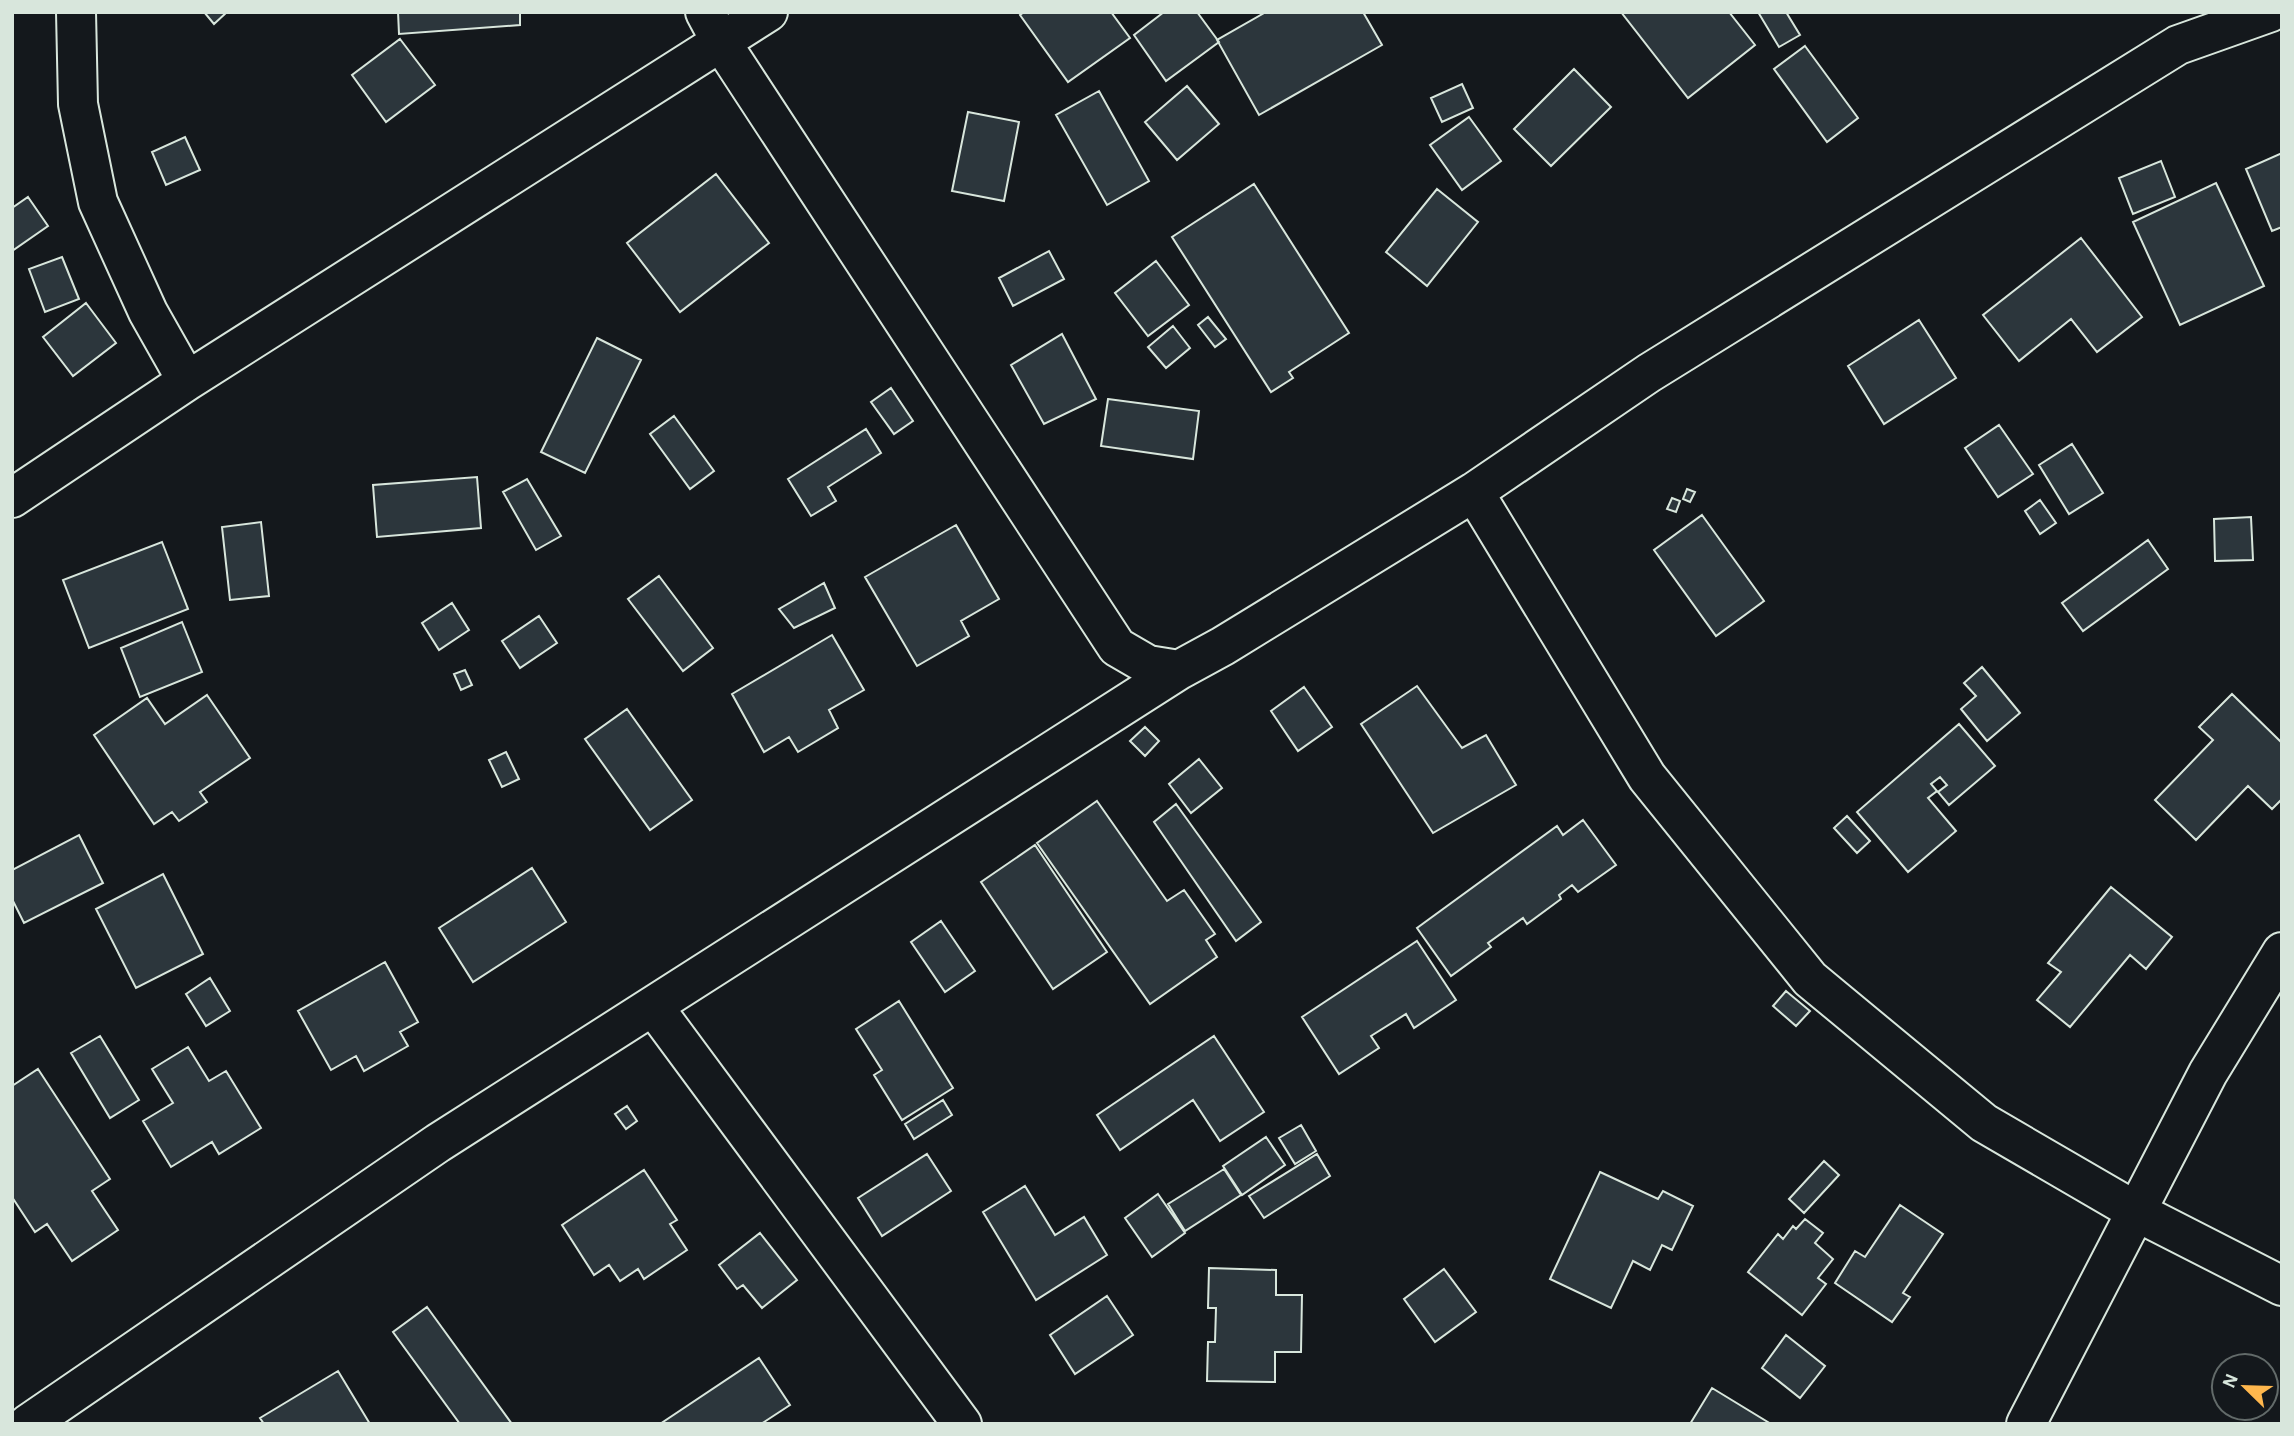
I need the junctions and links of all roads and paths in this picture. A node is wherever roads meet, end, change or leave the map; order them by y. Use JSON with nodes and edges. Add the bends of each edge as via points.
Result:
{"nodes":[{"id":1,"x":76,"y":12,"type":"edge"},
{"id":2,"x":768,"y":12,"type":"edge"},
{"id":3,"x":2271,"y":12,"type":"edge"},
{"id":4,"x":713,"y":27,"type":"edge"},
{"id":5,"x":187,"y":381,"type":"junction"},
{"id":6,"x":1474,"y":492,"type":"junction"},
{"id":7,"x":12,"y":498,"type":"edge"},
{"id":8,"x":1179,"y":670,"type":"junction"},
{"id":9,"x":2282,"y":952,"type":"edge"},
{"id":10,"x":653,"y":1006,"type":"junction"},
{"id":11,"x":2137,"y":1212,"type":"junction"},
{"id":12,"x":2282,"y":1286,"type":"edge"},
{"id":13,"x":28,"y":1424,"type":"edge"},
{"id":14,"x":962,"y":1424,"type":"edge"},
{"id":15,"x":2026,"y":1424,"type":"edge"}],
"edges":[{"from":1,"to":5,"type":"street","via":[[78,104],[98,202],[148,312]]},
{"from":2,"to":4,"type":"street"},
{"from":3,"to":6,"type":"street","via":[[2178,45],[1649,373]]},
{"from":4,"to":5,"type":"street"},
{"from":4,"to":8,"type":"street","via":[[1117,647],[1148,665]]},
{"from":5,"to":7,"type":"street"},
{"from":6,"to":8,"type":"street"},
{"from":6,"to":11,"type":"street","via":[[1647,777],[1810,979],[1984,1123]]},
{"from":8,"to":10,"type":"street"},
{"from":9,"to":11,"type":"street","via":[[2207,1073]]},
{"from":10,"to":13,"type":"street","via":[[438,1143]]},
{"from":10,"to":14,"type":"street"},
{"from":11,"to":12,"type":"street"},
{"from":11,"to":15,"type":"street"}]}
